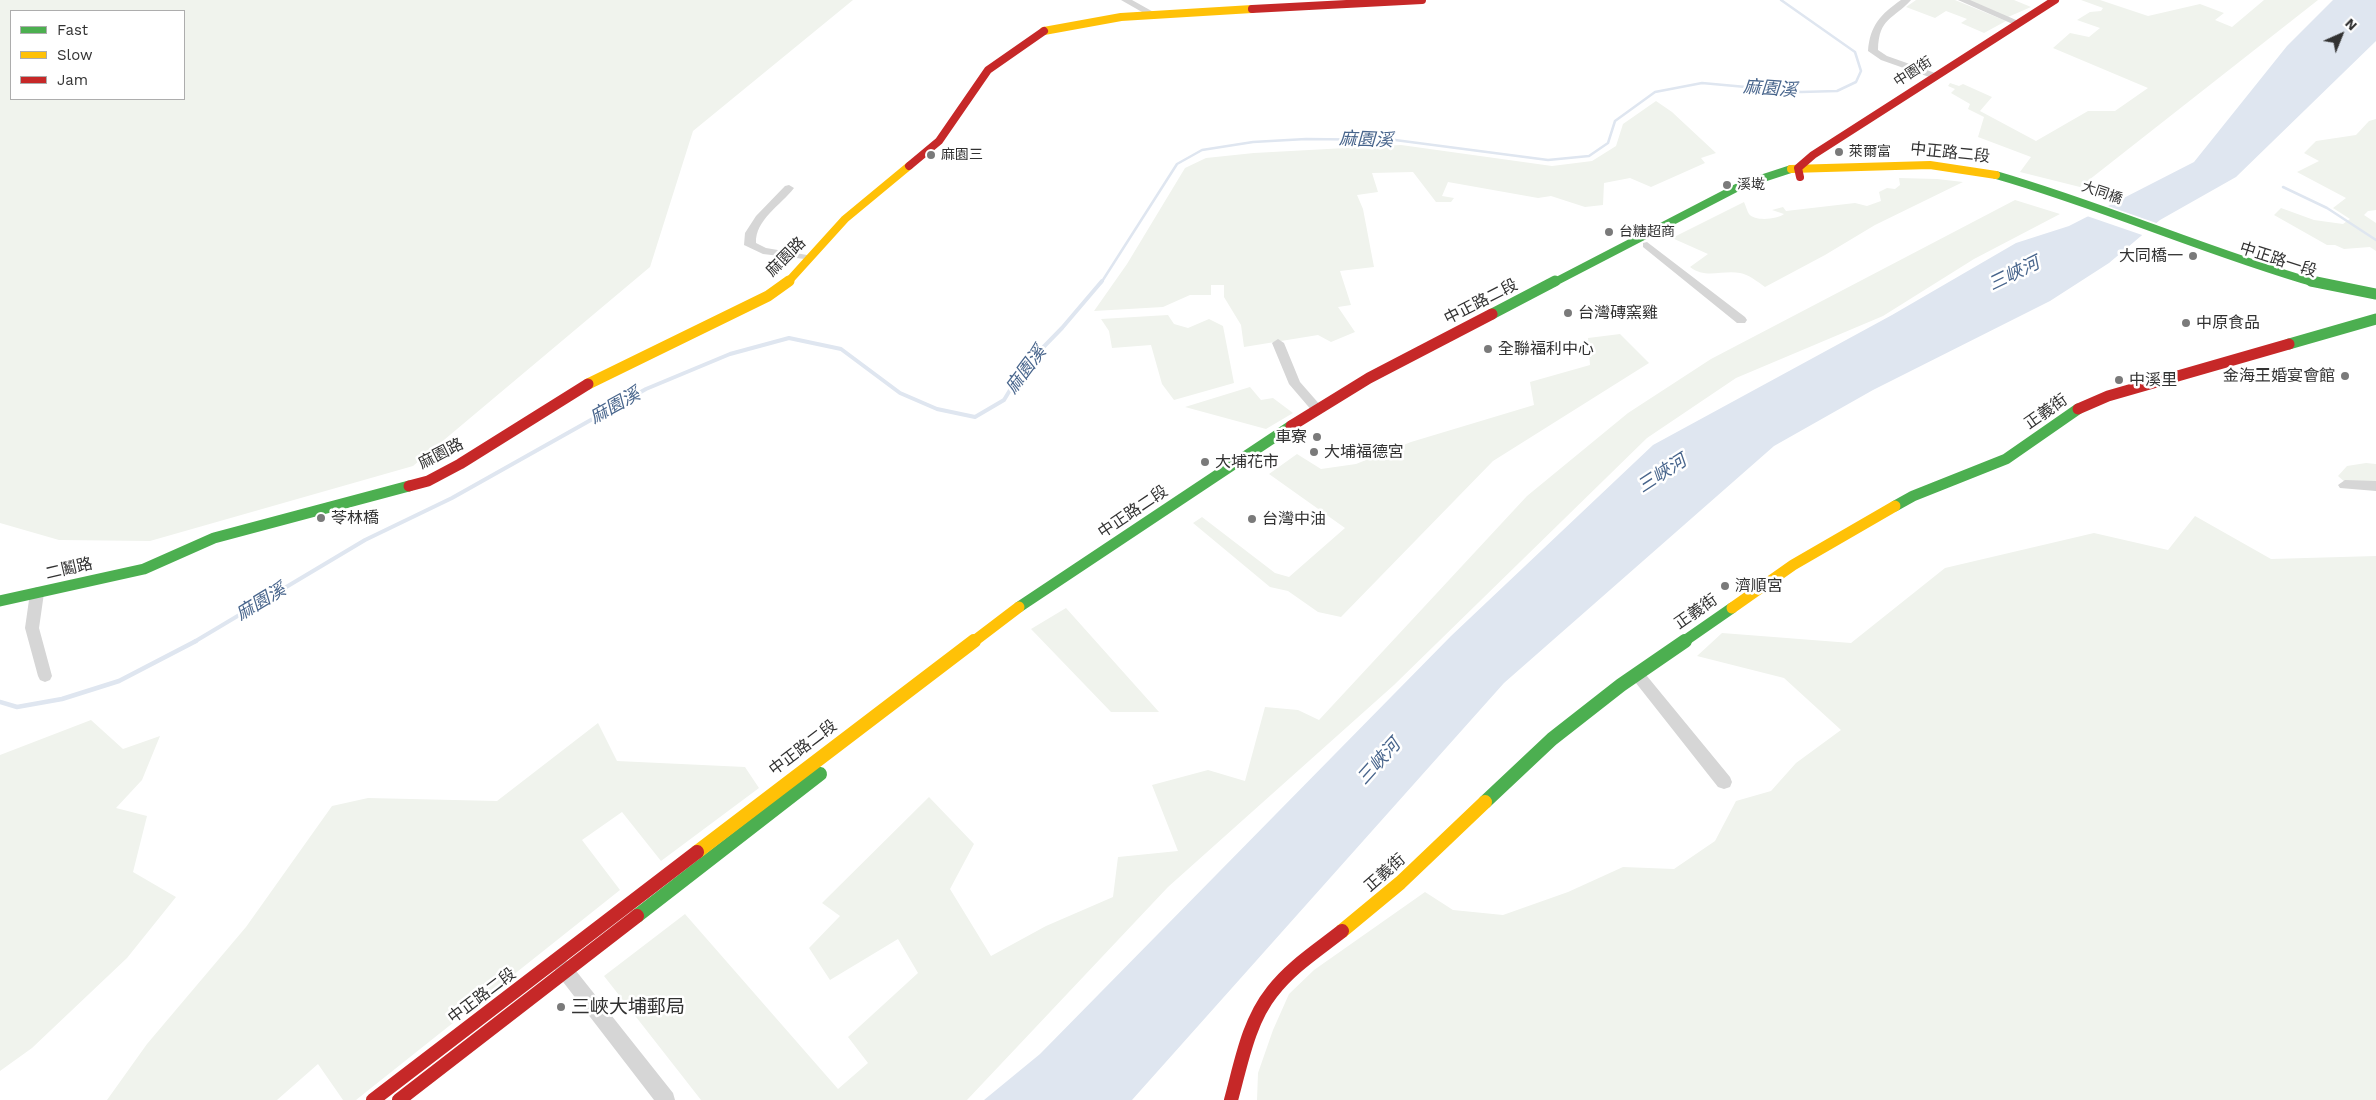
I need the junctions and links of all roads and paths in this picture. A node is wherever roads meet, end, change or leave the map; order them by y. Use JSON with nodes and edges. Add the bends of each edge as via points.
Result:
{"nodes":[{"id":1,"x":1125,"y":0,"type":"edge"},
{"id":2,"x":1422,"y":0,"type":"edge"},
{"id":3,"x":1907,"y":0,"type":"edge"},
{"id":4,"x":1962,"y":0,"type":"edge"},
{"id":5,"x":2055,"y":0,"type":"edge"},
{"id":6,"x":1299,"y":4,"type":"edge"},
{"id":7,"x":1152,"y":14,"type":"junction"},
{"id":8,"x":2018,"y":23,"type":"junction"},
{"id":9,"x":1935,"y":76,"type":"junction"},
{"id":10,"x":1799,"y":172,"type":"junction"},
{"id":11,"x":2012,"y":182,"type":"junction"},
{"id":12,"x":789,"y":188,"type":"dead end"},
{"id":13,"x":2184,"y":238,"type":"joint"},
{"id":14,"x":2172,"y":242,"type":"joint"},
{"id":15,"x":1647,"y":245,"type":"junction"},
{"id":16,"x":809,"y":258,"type":"junction"},
{"id":17,"x":2376,"y":294,"type":"edge"},
{"id":18,"x":2376,"y":301,"type":"edge"},
{"id":19,"x":2376,"y":319,"type":"edge"},
{"id":20,"x":1741,"y":320,"type":"dead end"},
{"id":21,"x":1278,"y":342,"type":"dead end"},
{"id":22,"x":1317,"y":409,"type":"junction"},
{"id":23,"x":2345,"y":485,"type":"dead end"},
{"id":24,"x":2376,"y":486,"type":"edge"},
{"id":25,"x":144,"y":569,"type":"joint"},
{"id":26,"x":37,"y":593,"type":"junction"},
{"id":27,"x":1055,"y":598,"type":"dead end"},
{"id":28,"x":0,"y":601,"type":"edge"},
{"id":29,"x":1014,"y":626,"type":"dead end"},
{"id":30,"x":1637,"y":674,"type":"junction"},
{"id":31,"x":45,"y":676,"type":"dead end"},
{"id":32,"x":846,"y":754,"type":"dead end"},
{"id":33,"x":830,"y":766,"type":"dead end"},
{"id":34,"x":1724,"y":782,"type":"dead end"},
{"id":35,"x":561,"y":966,"type":"junction"},
{"id":36,"x":373,"y":1100,"type":"edge"},
{"id":37,"x":399,"y":1100,"type":"edge"},
{"id":38,"x":666,"y":1100,"type":"edge"},
{"id":39,"x":1230,"y":1100,"type":"edge"}],
"edges":[{"from":1,"to":7,"type":"street"},
{"from":2,"to":6,"type":"main road","name":"麻園路"},
{"from":3,"to":9,"type":"street","via":[[1879,21],[1873,38],[1874,51],[1884,58]]},
{"from":4,"to":8,"type":"street"},
{"from":5,"to":8,"type":"main road","name":"中園街"},
{"from":6,"to":7,"type":"main road","name":"麻園路"},
{"from":7,"to":16,"type":"main road","name":"麻園路","via":[[1062,26],[1041,32],[1024,43],[988,70],[939,141],[844,219]]},
{"from":8,"to":9,"type":"main road","name":"中園街"},
{"from":9,"to":10,"type":"main road","name":"中園街","via":[[1813,155]]},
{"from":10,"to":11,"type":"main road","name":"中正路二段","via":[[1930,164]]},
{"from":10,"to":15,"type":"main road","name":"中正路二段","via":[[1728,202]]},
{"from":10,"to":22,"type":"main road","name":"中正路二段","via":[[1777,172],[1703,204],[1369,378]]},
{"from":11,"to":13,"type":"main road","name":"大同橋"},
{"from":11,"to":14,"type":"main road","name":"大同橋"},
{"from":12,"to":16,"type":"street","via":[[760,218],[750,233],[750,245],[762,251]]},
{"from":13,"to":17,"type":"main road","name":"中正路一段","via":[[2269,269],[2321,284]]},
{"from":14,"to":18,"type":"main road","name":"中正路一段","via":[[2286,282]]},
{"from":15,"to":20,"type":"street"},
{"from":15,"to":27,"type":"main road","name":"中正路二段","via":[[1327,414]]},
{"from":16,"to":25,"type":"main road","name":"麻園路","via":[[788,282],[768,296],[602,376],[428,481],[214,538]]},
{"from":19,"to":30,"type":"main road","name":"正義街","via":[[2108,396],[2080,408],[2006,459],[1913,496],[1793,564]]},
{"from":21,"to":22,"type":"street","via":[[1295,384]]},
{"from":22,"to":35,"type":"main road","name":"中正路二段","via":[[997,622],[782,785]]},
{"from":23,"to":24,"type":"street"},
{"from":25,"to":26,"type":"main road","name":"二鬮路"},
{"from":26,"to":28,"type":"main road","name":"二鬮路"},
{"from":26,"to":31,"type":"street","via":[[32,628]]},
{"from":29,"to":32,"type":"main road","name":"中正路二段"},
{"from":30,"to":34,"type":"street"},
{"from":30,"to":39,"type":"main road","name":"正義街","via":[[1552,739],[1400,883],[1282,980],[1265,1002],[1252,1031]]},
{"from":33,"to":35,"type":"main road","name":"中正路二段"},
{"from":35,"to":36,"type":"main road","name":"中正路二段"},
{"from":35,"to":37,"type":"main road","name":"中正路二段"},
{"from":35,"to":38,"type":"street"}]}
